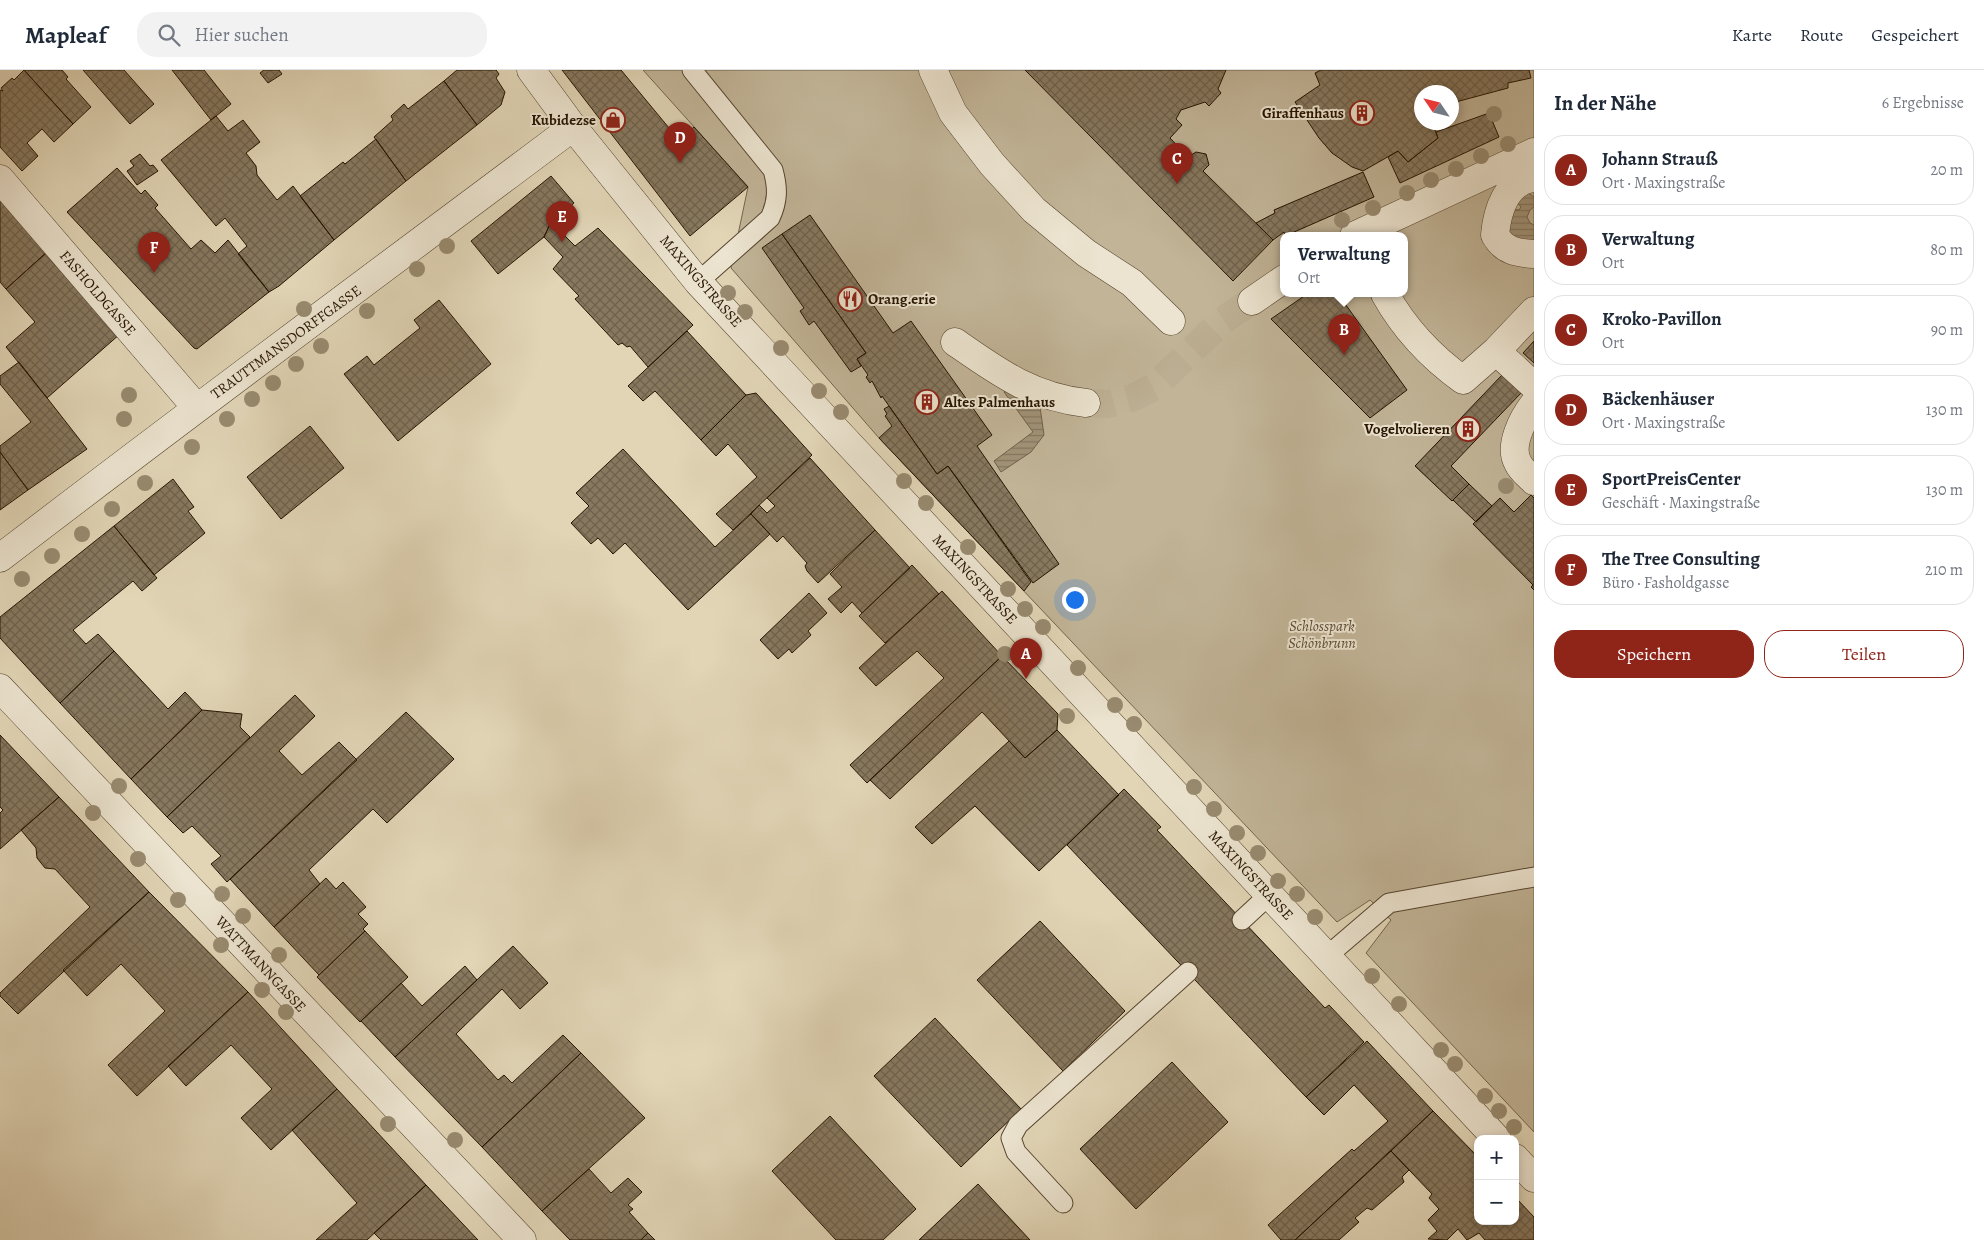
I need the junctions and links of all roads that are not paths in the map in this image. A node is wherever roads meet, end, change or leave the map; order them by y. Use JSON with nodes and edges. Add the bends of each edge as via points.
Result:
{"nodes":[{"id":1,"x":531,"y":70,"type":"edge"},
{"id":2,"x":692,"y":70,"type":"edge"},
{"id":3,"x":933,"y":70,"type":"edge"},
{"id":4,"x":573,"y":127,"type":"junction"},
{"id":5,"x":1524,"y":169,"type":"edge"},
{"id":6,"x":0,"y":179,"type":"edge"},
{"id":7,"x":1381,"y":230,"type":"edge"},
{"id":8,"x":1534,"y":254,"type":"edge"},
{"id":9,"x":698,"y":282,"type":"junction"},
{"id":10,"x":1280,"y":282,"type":"edge"},
{"id":11,"x":1387,"y":297,"type":"edge"},
{"id":12,"x":1252,"y":301,"type":"tunnel mouth"},
{"id":13,"x":1534,"y":311,"type":"edge"},
{"id":14,"x":1171,"y":320,"type":"dead end"},
{"id":15,"x":955,"y":342,"type":"dead end"},
{"id":16,"x":1496,"y":351,"type":"junction"},
{"id":17,"x":1534,"y":386,"type":"edge"},
{"id":18,"x":1086,"y":403,"type":"tunnel mouth"},
{"id":19,"x":1534,"y":404,"type":"edge"},
{"id":20,"x":196,"y":407,"type":"junction"},
{"id":21,"x":1534,"y":481,"type":"edge"},
{"id":22,"x":0,"y":558,"type":"edge"},
{"id":23,"x":0,"y":688,"type":"edge"},
{"id":24,"x":1534,"y":877,"type":"edge"},
{"id":25,"x":1269,"y":895,"type":"junction"},
{"id":26,"x":1242,"y":920,"type":"dead end"},
{"id":27,"x":1326,"y":957,"type":"junction"},
{"id":28,"x":1188,"y":972,"type":"dead end"},
{"id":29,"x":1493,"y":1135,"type":"edge"},
{"id":30,"x":1519,"y":1162,"type":"edge"},
{"id":31,"x":1534,"y":1178,"type":"edge"},
{"id":32,"x":1063,"y":1203,"type":"dead end"},
{"id":33,"x":522,"y":1240,"type":"edge"}],
"edges":[{"from":1,"to":4,"type":"street","name":"MAXINGSTRASSE"},
{"from":2,"to":9,"type":"lane","via":[[773,170],[777,185],[776,204],[770,218]]},
{"from":3,"to":14,"type":"street","via":[[953,113],[992,164],[1034,210],[1086,253],[1132,283]]},
{"from":4,"to":9,"type":"street","name":"MAXINGSTRASSE"},
{"from":4,"to":20,"type":"street","name":"TRAUTTMANSDORFFGASSE"},
{"from":5,"to":7,"type":"street"},
{"from":5,"to":8,"type":"street","via":[[1506,196],[1496,222],[1495,235],[1506,249]]},
{"from":6,"to":20,"type":"street","name":"FASHOLDGASSE"},
{"from":9,"to":25,"type":"street","name":"MAXINGSTRASSE"},
{"from":10,"to":12,"type":"street"},
{"from":11,"to":16,"type":"street","via":[[1429,353],[1463,380]]},
{"from":13,"to":16,"type":"street"},
{"from":15,"to":18,"type":"street","via":[[1021,386]]},
{"from":16,"to":17,"type":"street"},
{"from":19,"to":21,"type":"street","via":[[1518,435],[1514,451],[1520,466]]},
{"from":20,"to":22,"type":"street","name":"TRAUTTMANSDORFFGASSE"},
{"from":23,"to":33,"type":"street","name":"WATTMANNGASSE"},
{"from":24,"to":27,"type":"lane","via":[[1389,903]]},
{"from":25,"to":26,"type":"lane"},
{"from":25,"to":27,"type":"street","name":"MAXINGSTRASSE"},
{"from":27,"to":29,"type":"street","name":"MAXINGSTRASSE"},
{"from":28,"to":32,"type":"lane","via":[[1018,1125],[1010,1138],[1016,1152]]},
{"from":30,"to":31,"type":"street"}]}
